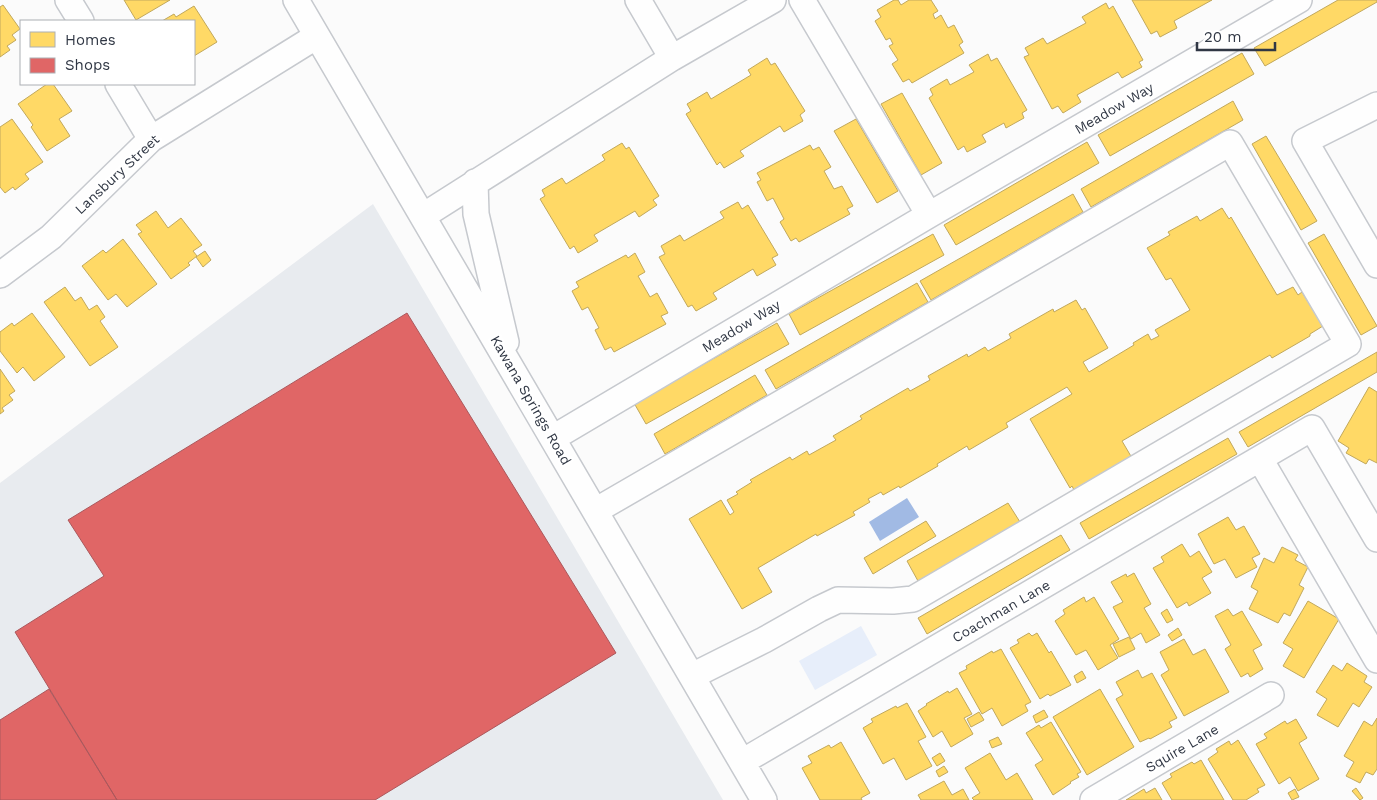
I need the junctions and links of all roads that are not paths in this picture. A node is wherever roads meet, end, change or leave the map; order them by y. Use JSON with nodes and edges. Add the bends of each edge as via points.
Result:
{"nodes":[{"id":1,"x":68,"y":0,"type":"edge"},
{"id":2,"x":296,"y":0,"type":"edge"},
{"id":3,"x":638,"y":0,"type":"edge"},
{"id":4,"x":773,"y":0,"type":"edge"},
{"id":5,"x":802,"y":0,"type":"edge"},
{"id":6,"x":1299,"y":0,"type":"edge"},
{"id":7,"x":80,"y":20,"type":"edge"},
{"id":8,"x":318,"y":36,"type":"junction"},
{"id":9,"x":672,"y":58,"type":"junction"},
{"id":10,"x":119,"y":85,"type":"edge"},
{"id":11,"x":1377,"y":105,"type":"edge"},
{"id":12,"x":151,"y":139,"type":"junction"},
{"id":13,"x":476,"y":182,"type":"junction"},
{"id":14,"x":930,"y":215,"type":"junction"},
{"id":15,"x":424,"y":216,"type":"junction"},
{"id":16,"x":1377,"y":265,"type":"edge"},
{"id":17,"x":0,"y":274,"type":"edge"},
{"id":18,"x":512,"y":367,"type":"junction"},
{"id":19,"x":553,"y":438,"type":"junction"},
{"id":20,"x":1260,"y":459,"type":"junction"},
{"id":21,"x":595,"y":511,"type":"junction"},
{"id":22,"x":1377,"y":540,"type":"edge"},
{"id":23,"x":1377,"y":660,"type":"edge"},
{"id":24,"x":692,"y":676,"type":"junction"},
{"id":25,"x":1272,"y":695,"type":"dead end"},
{"id":26,"x":742,"y":762,"type":"junction"},
{"id":27,"x":764,"y":800,"type":"edge"},
{"id":28,"x":1093,"y":800,"type":"edge"}],
"edges":[{"from":1,"to":7,"type":"street"},
{"from":2,"to":8,"type":"street","name":"Kawana Springs Road"},
{"from":3,"to":9,"type":"street"},
{"from":4,"to":9,"type":"street"},
{"from":5,"to":14,"type":"street"},
{"from":6,"to":14,"type":"street","name":"Meadow Way"},
{"from":8,"to":12,"type":"street","name":"Lansbury Street"},
{"from":8,"to":15,"type":"street","name":"Kawana Springs Road"},
{"from":9,"to":13,"type":"street"},
{"from":10,"to":12,"type":"street"},
{"from":11,"to":16,"type":"street","via":[[1305,141]]},
{"from":12,"to":17,"type":"street","name":"Lansbury Street","via":[[51,238]]},
{"from":13,"to":15,"type":"street"},
{"from":13,"to":18,"type":"street","via":[[476,214]]},
{"from":14,"to":19,"type":"street","name":"Meadow Way"},
{"from":15,"to":18,"type":"street","name":"Kawana Springs Road"},
{"from":18,"to":19,"type":"street","name":"Kawana Springs Road"},
{"from":19,"to":21,"type":"street","name":"Kawana Springs Road"},
{"from":20,"to":22,"type":"street","name":"Coachman Lane","via":[[1312,428]]},
{"from":20,"to":23,"type":"street"},
{"from":20,"to":26,"type":"street","name":"Coachman Lane"},
{"from":21,"to":24,"type":"street","name":"Kawana Springs Road"},
{"from":21,"to":24,"type":"street","via":[[1230,144],[1348,344],[913,598],[838,600]]},
{"from":24,"to":26,"type":"street","name":"Kawana Springs Road"},
{"from":25,"to":28,"type":"street","name":"Squire Lane"},
{"from":26,"to":27,"type":"street","name":"Kawana Springs Road"}]}
